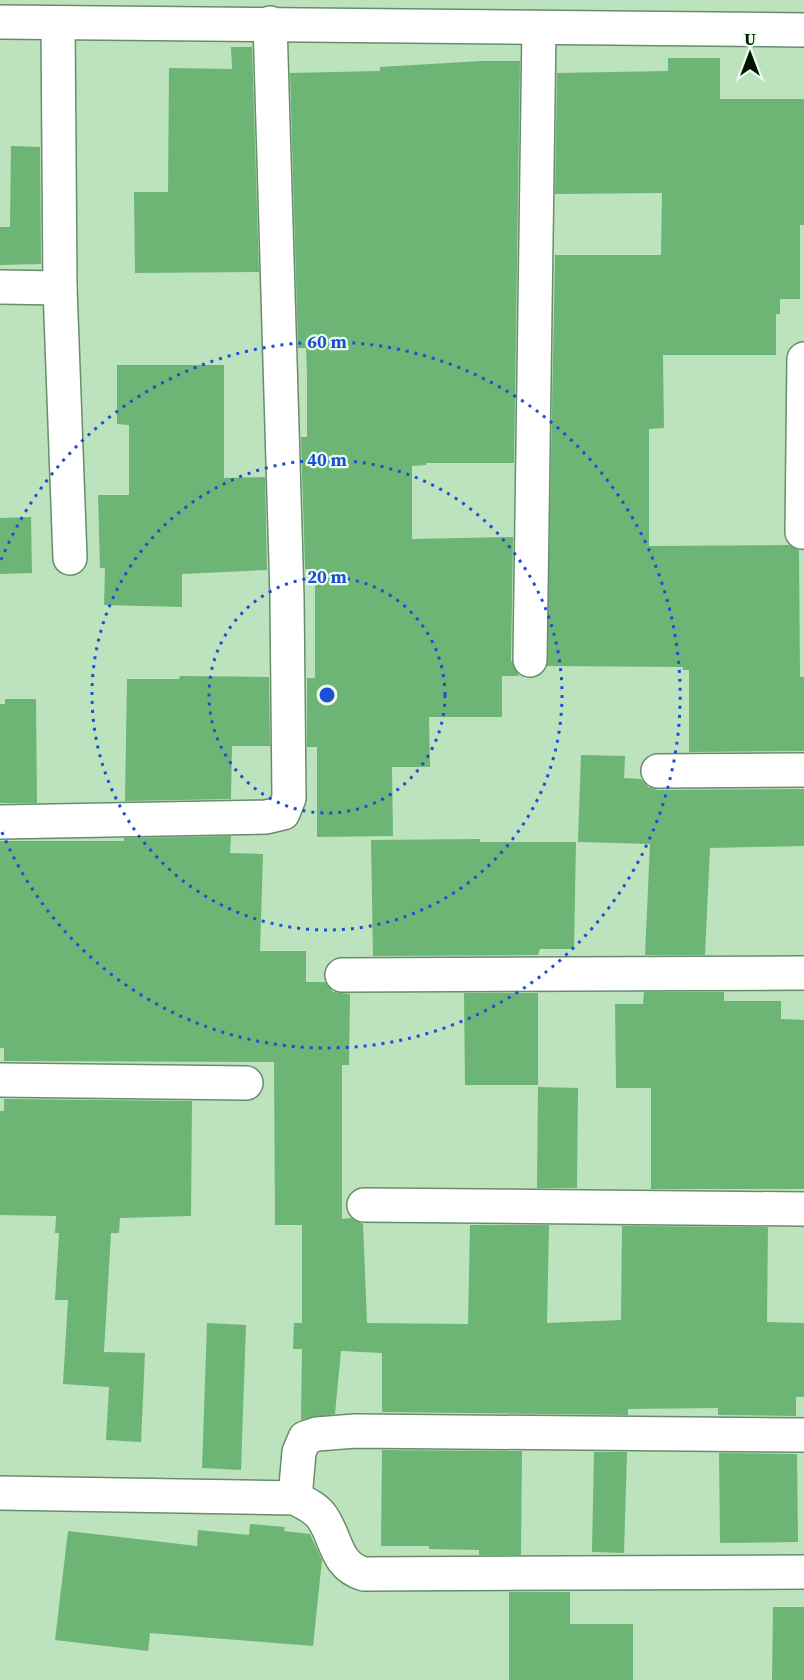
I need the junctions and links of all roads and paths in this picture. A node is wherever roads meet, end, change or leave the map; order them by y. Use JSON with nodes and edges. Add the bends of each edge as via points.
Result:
{"nodes":[{"id":1,"x":709,"y":14,"type":"edge"},
{"id":2,"x":0,"y":22,"type":"edge"},
{"id":3,"x":270,"y":23,"type":"junction"},
{"id":4,"x":58,"y":24,"type":"junction"},
{"id":5,"x":539,"y":28,"type":"junction"},
{"id":6,"x":804,"y":30,"type":"edge"},
{"id":7,"x":0,"y":287,"type":"edge"},
{"id":8,"x":60,"y":288,"type":"junction"},
{"id":9,"x":804,"y":359,"type":"edge"},
{"id":10,"x":802,"y":532,"type":"dead end"},
{"id":11,"x":70,"y":558,"type":"dead end"},
{"id":12,"x":530,"y":660,"type":"dead end"},
{"id":13,"x":804,"y":770,"type":"edge"},
{"id":14,"x":658,"y":771,"type":"dead end"},
{"id":15,"x":0,"y":822,"type":"edge"},
{"id":16,"x":804,"y":973,"type":"edge"},
{"id":17,"x":342,"y":975,"type":"dead end"},
{"id":18,"x":0,"y":1080,"type":"edge"},
{"id":19,"x":246,"y":1083,"type":"dead end"},
{"id":20,"x":364,"y":1205,"type":"dead end"},
{"id":21,"x":804,"y":1209,"type":"edge"},
{"id":22,"x":804,"y":1435,"type":"edge"},
{"id":23,"x":0,"y":1493,"type":"edge"},
{"id":24,"x":295,"y":1498,"type":"junction"},
{"id":25,"x":804,"y":1572,"type":"edge"}],
"edges":[{"from":1,"to":5,"type":"street"},
{"from":1,"to":6,"type":"street"},
{"from":2,"to":4,"type":"street"},
{"from":3,"to":4,"type":"street"},
{"from":3,"to":5,"type":"street"},
{"from":3,"to":15,"type":"street","via":[[289,798],[283,813],[266,817]]},
{"from":4,"to":8,"type":"street"},
{"from":5,"to":12,"type":"street"},
{"from":7,"to":8,"type":"street"},
{"from":8,"to":11,"type":"street"},
{"from":9,"to":10,"type":"street"},
{"from":13,"to":14,"type":"street"},
{"from":16,"to":17,"type":"street"},
{"from":18,"to":19,"type":"street"},
{"from":20,"to":21,"type":"street"},
{"from":22,"to":24,"type":"street","via":[[355,1431],[317,1434],[305,1438],[299,1452]]},
{"from":23,"to":24,"type":"street"},
{"from":24,"to":25,"type":"street","via":[[322,1517],[346,1566],[364,1574]]}]}
